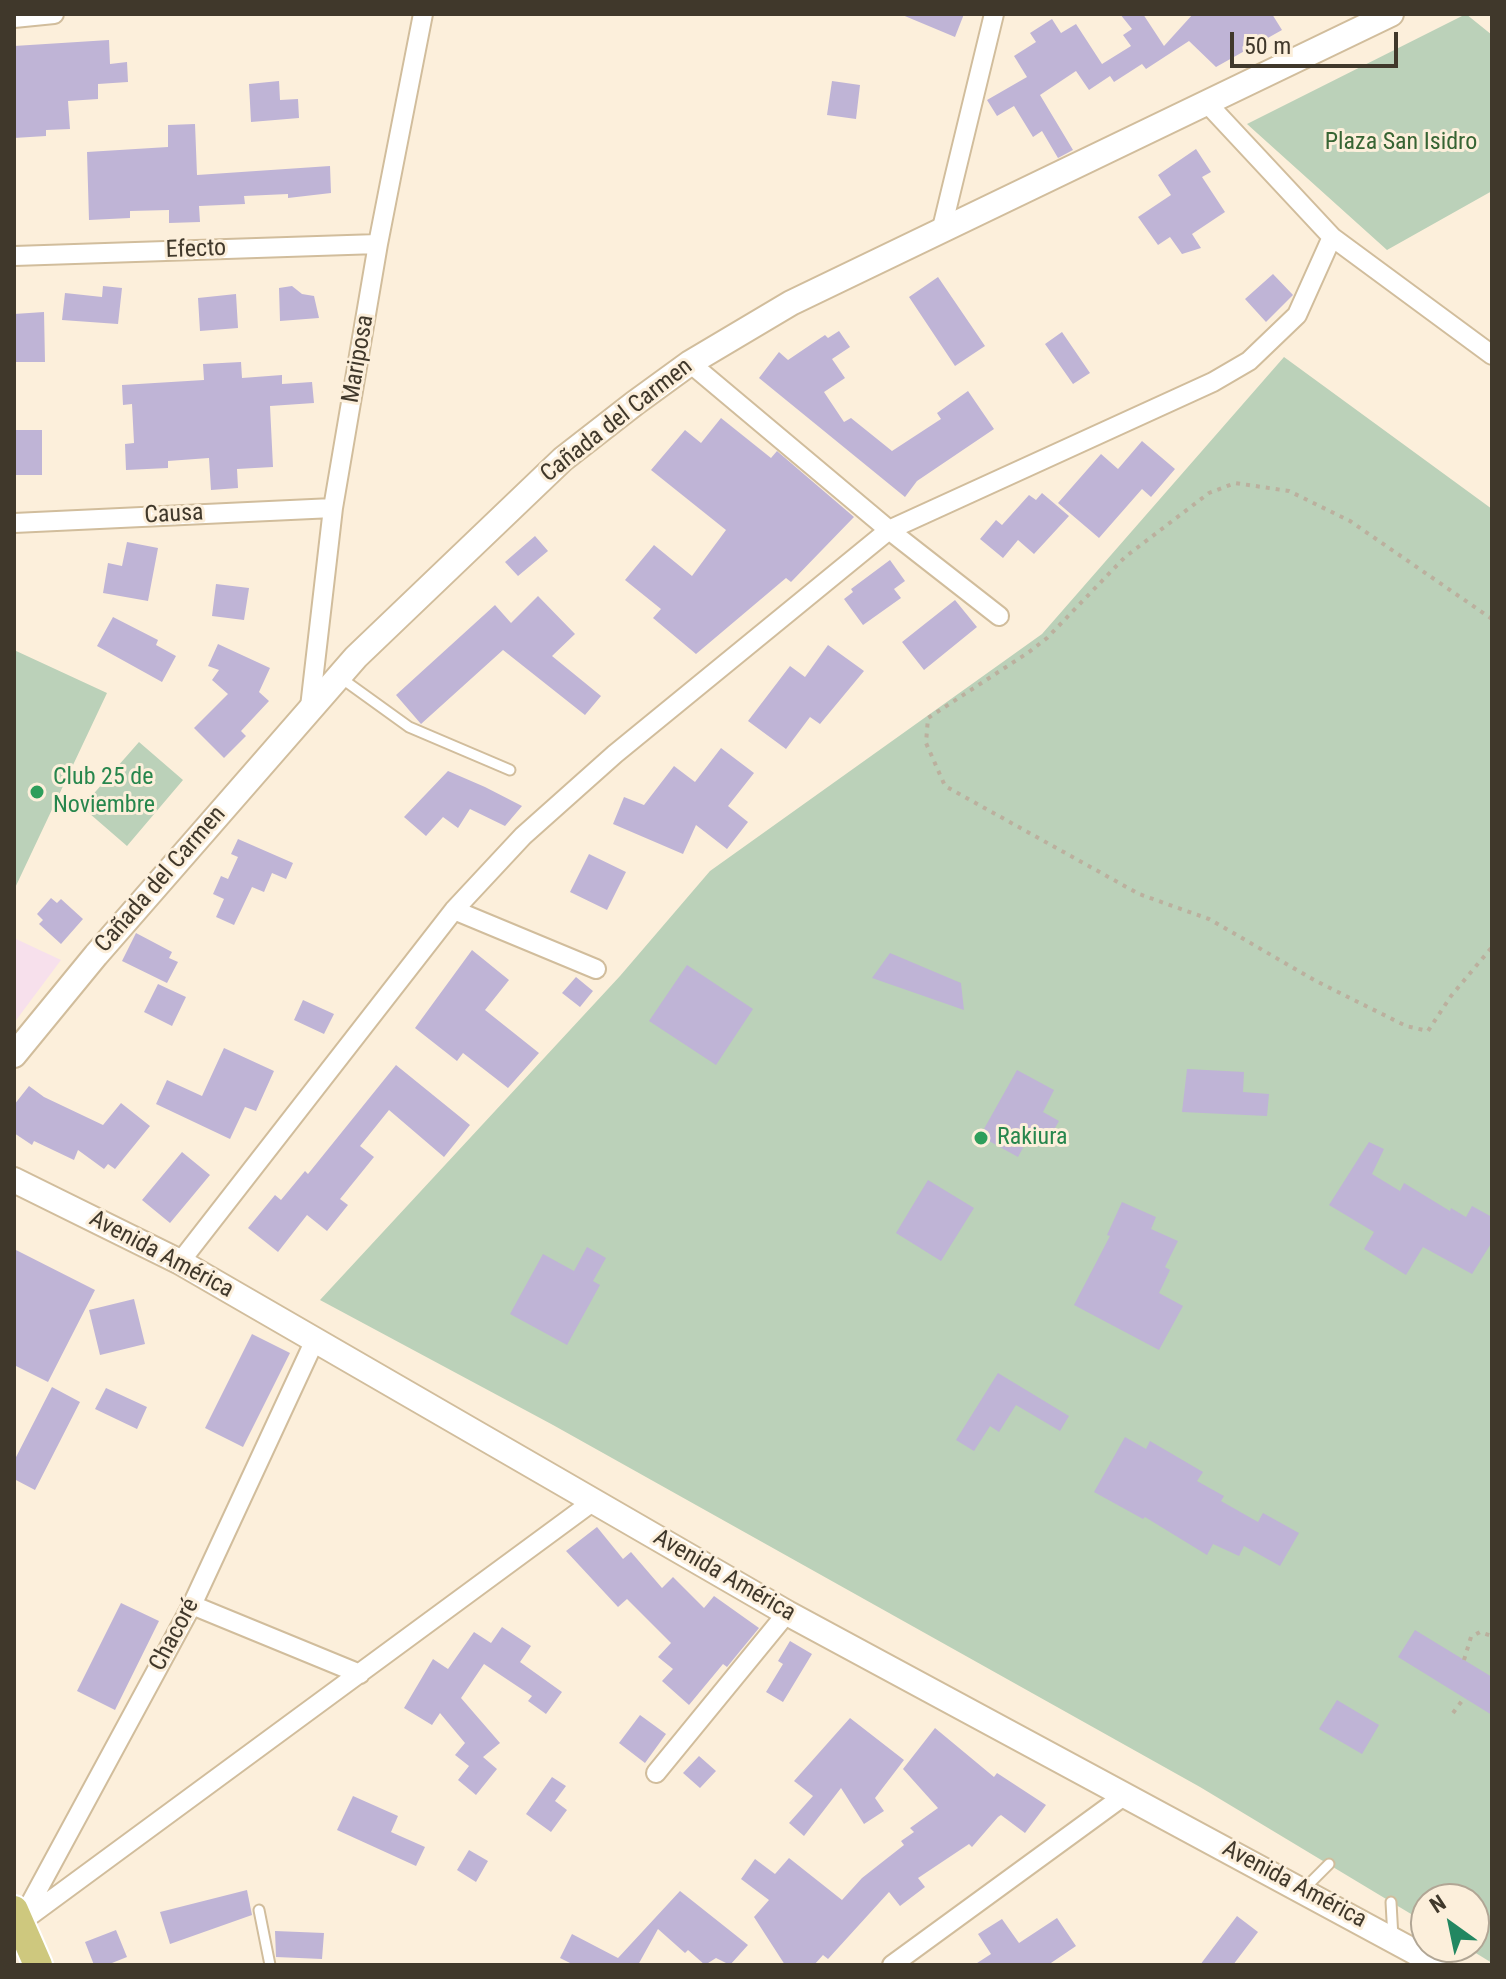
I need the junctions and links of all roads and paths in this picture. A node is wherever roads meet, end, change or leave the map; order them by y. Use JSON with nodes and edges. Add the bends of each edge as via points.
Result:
{"nodes":[{"id":1,"x":54,"y":14,"type":"edge"},
{"id":2,"x":423,"y":14,"type":"edge"},
{"id":3,"x":994,"y":14,"type":"edge"},
{"id":4,"x":1377,"y":17,"type":"edge"},
{"id":5,"x":14,"y":18,"type":"edge"},
{"id":6,"x":1206,"y":102,"type":"junction"},
{"id":7,"x":942,"y":228,"type":"junction"},
{"id":8,"x":1332,"y":237,"type":"junction"},
{"id":9,"x":378,"y":244,"type":"junction"},
{"id":10,"x":14,"y":256,"type":"edge"},
{"id":11,"x":1492,"y":355,"type":"edge"},
{"id":12,"x":690,"y":363,"type":"junction"},
{"id":13,"x":333,"y":508,"type":"junction"},
{"id":14,"x":14,"y":523,"type":"edge"},
{"id":15,"x":889,"y":530,"type":"junction"},
{"id":16,"x":999,"y":616,"type":"dead end"},
{"id":17,"x":1492,"y":619,"type":"edge"},
{"id":18,"x":339,"y":676,"type":"junction"},
{"id":19,"x":310,"y":707,"type":"junction"},
{"id":20,"x":510,"y":770,"type":"dead end"},
{"id":21,"x":454,"y":910,"type":"junction"},
{"id":22,"x":1492,"y":947,"type":"edge"},
{"id":23,"x":596,"y":969,"type":"dead end"},
{"id":24,"x":14,"y":1055,"type":"edge"},
{"id":25,"x":14,"y":1180,"type":"edge"},
{"id":26,"x":180,"y":1262,"type":"junction"},
{"id":27,"x":315,"y":1340,"type":"junction"},
{"id":28,"x":595,"y":1500,"type":"junction"},
{"id":29,"x":192,"y":1605,"type":"junction"},
{"id":30,"x":787,"y":1613,"type":"junction"},
{"id":31,"x":1492,"y":1636,"type":"edge"},
{"id":32,"x":1464,"y":1660,"type":"dead end"},
{"id":33,"x":360,"y":1674,"type":"junction"},
{"id":34,"x":1464,"y":1698,"type":"dead end"},
{"id":35,"x":1453,"y":1713,"type":"dead end"},
{"id":36,"x":656,"y":1773,"type":"dead end"},
{"id":37,"x":1125,"y":1795,"type":"junction"},
{"id":38,"x":1329,"y":1864,"type":"dead end"},
{"id":39,"x":1303,"y":1890,"type":"junction"},
{"id":40,"x":1391,"y":1902,"type":"dead end"},
{"id":41,"x":259,"y":1910,"type":"dead end"},
{"id":42,"x":17,"y":1916,"type":"edge"},
{"id":43,"x":1393,"y":1938,"type":"junction"},
{"id":44,"x":38,"y":1965,"type":"edge"},
{"id":45,"x":270,"y":1965,"type":"edge"},
{"id":46,"x":892,"y":1965,"type":"edge"},
{"id":47,"x":1439,"y":1965,"type":"edge"}],
"edges":[{"from":1,"to":5,"type":"street"},
{"from":2,"to":9,"type":"street","name":"Mariposa"},
{"from":3,"to":7,"type":"street"},
{"from":4,"to":6,"type":"street","name":"Cañada del Carmen"},
{"from":6,"to":7,"type":"street","name":"Cañada del Carmen"},
{"from":6,"to":8,"type":"street"},
{"from":7,"to":12,"type":"street","name":"Cañada del Carmen","via":[[791,303]]},
{"from":8,"to":11,"type":"street"},
{"from":8,"to":15,"type":"street","via":[[1297,315],[1249,361]]},
{"from":9,"to":10,"type":"street","name":"Efecto"},
{"from":9,"to":13,"type":"street","name":"Mariposa"},
{"from":12,"to":15,"type":"street"},
{"from":12,"to":18,"type":"street","name":"Cañada del Carmen","via":[[563,459]]},
{"from":13,"to":14,"type":"street","name":"Causa"},
{"from":13,"to":19,"type":"street","name":"Mariposa"},
{"from":15,"to":16,"type":"street"},
{"from":15,"to":21,"type":"street","via":[[615,754],[523,836]]},
{"from":17,"to":22,"type":"path","via":[[1350,521],[1289,491],[1235,483],[1209,493],[1125,557],[1038,645],[928,718],[926,743],[945,786],[1139,894],[1209,919],[1406,1026],[1428,1031]]},
{"from":18,"to":19,"type":"street","name":"Cañada del Carmen"},
{"from":18,"to":20,"type":"lane","via":[[409,727]]},
{"from":19,"to":24,"type":"street","name":"Cañada del Carmen"},
{"from":21,"to":23,"type":"street"},
{"from":21,"to":26,"type":"street"},
{"from":25,"to":26,"type":"street","name":"Avenida América"},
{"from":26,"to":27,"type":"street","name":"Avenida América"},
{"from":27,"to":28,"type":"street","name":"Avenida América"},
{"from":27,"to":29,"type":"street","name":"Chacoré"},
{"from":28,"to":30,"type":"street","name":"Avenida América"},
{"from":28,"to":33,"type":"street"},
{"from":29,"to":33,"type":"street"},
{"from":29,"to":42,"type":"street","name":"Chacoré"},
{"from":30,"to":36,"type":"street"},
{"from":30,"to":37,"type":"street","name":"Avenida América"},
{"from":31,"to":32,"type":"path","via":[[1480,1632],[1471,1637]]},
{"from":33,"to":42,"type":"street"},
{"from":34,"to":35,"type":"path"},
{"from":37,"to":39,"type":"street","name":"Avenida América"},
{"from":37,"to":46,"type":"street"},
{"from":38,"to":39,"type":"lane"},
{"from":39,"to":43,"type":"street","name":"Avenida América"},
{"from":40,"to":43,"type":"lane"},
{"from":41,"to":45,"type":"lane"},
{"from":42,"to":44,"type":"main road"},
{"from":43,"to":47,"type":"street","name":"Avenida América"}]}
